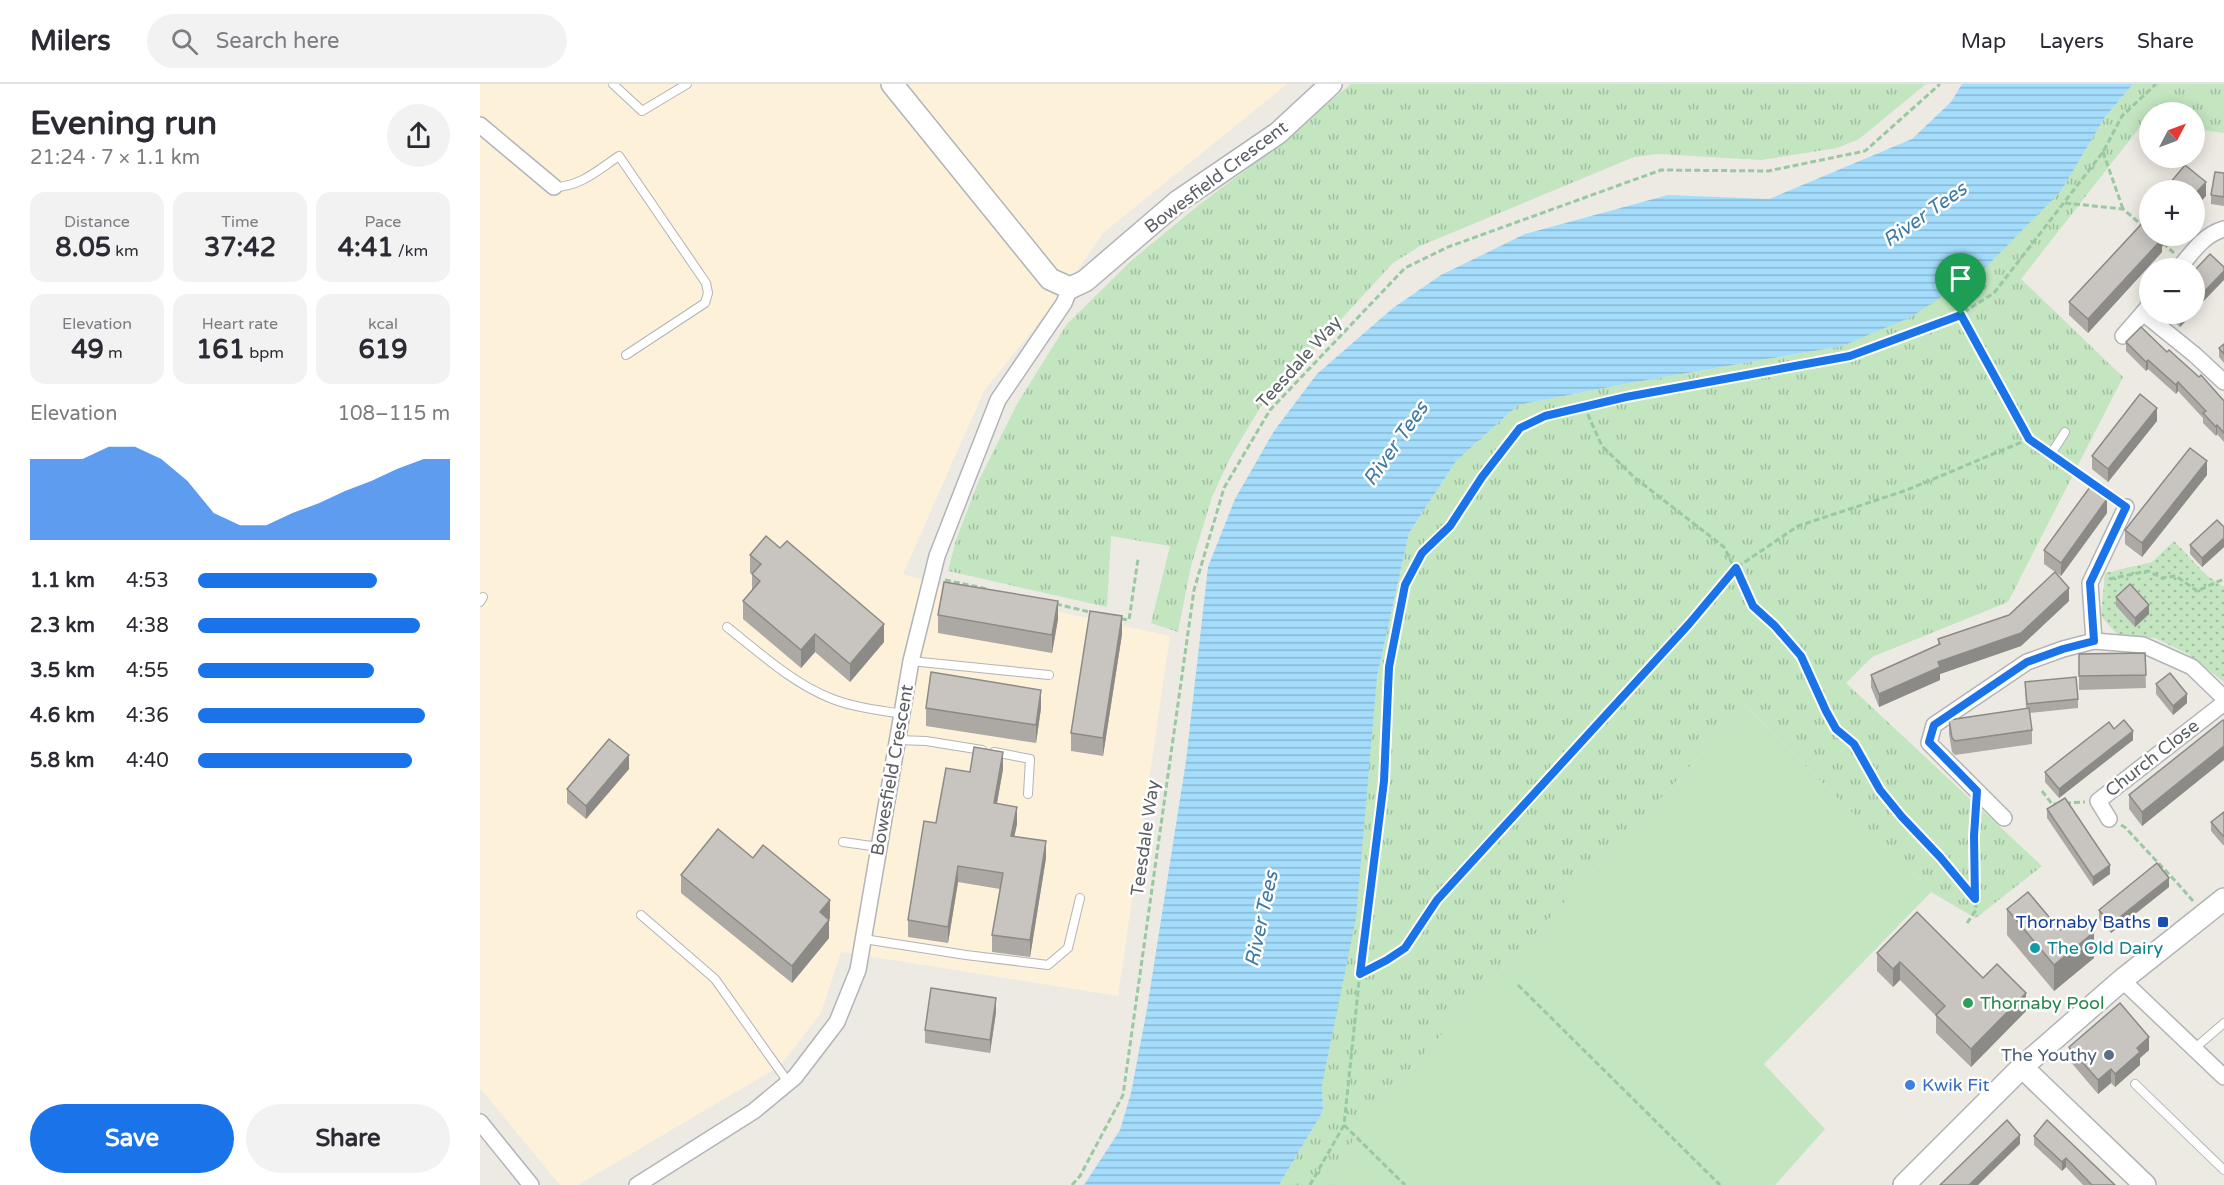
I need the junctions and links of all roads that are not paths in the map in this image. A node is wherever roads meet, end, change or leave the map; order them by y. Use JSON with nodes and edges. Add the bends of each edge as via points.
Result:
{"nodes":[{"id":1,"x":613,"y":84,"type":"edge"},
{"id":2,"x":687,"y":84,"type":"edge"},
{"id":3,"x":892,"y":84,"type":"edge"},
{"id":4,"x":1331,"y":84,"type":"edge"},
{"id":5,"x":480,"y":125,"type":"edge"},
{"id":6,"x":554,"y":187,"type":"joint"},
{"id":7,"x":2224,"y":229,"type":"edge"},
{"id":8,"x":2188,"y":258,"type":"edge"},
{"id":9,"x":1070,"y":288,"type":"junction"},
{"id":10,"x":2139,"y":317,"type":"edge"},
{"id":11,"x":2162,"y":324,"type":"edge"},
{"id":12,"x":2123,"y":336,"type":"dead end"},
{"id":13,"x":626,"y":355,"type":"dead end"},
{"id":14,"x":2224,"y":382,"type":"edge"},
{"id":15,"x":2065,"y":432,"type":"dead end"},
{"id":16,"x":2126,"y":507,"type":"joint"},
{"id":17,"x":727,"y":627,"type":"dead end"},
{"id":18,"x":2094,"y":641,"type":"junction"},
{"id":19,"x":911,"y":661,"type":"junction"},
{"id":20,"x":1049,"y":675,"type":"dead end"},
{"id":21,"x":2224,"y":701,"type":"edge"},
{"id":22,"x":902,"y":714,"type":"junction"},
{"id":23,"x":897,"y":740,"type":"junction"},
{"id":24,"x":1028,"y":794,"type":"dead end"},
{"id":25,"x":2004,"y":818,"type":"dead end"},
{"id":26,"x":2109,"y":819,"type":"road end"},
{"id":27,"x":843,"y":842,"type":"dead end"},
{"id":28,"x":879,"y":847,"type":"junction"},
{"id":29,"x":1080,"y":898,"type":"dead end"},
{"id":30,"x":2224,"y":899,"type":"edge"},
{"id":31,"x":641,"y":915,"type":"dead end"},
{"id":32,"x":864,"y":939,"type":"junction"},
{"id":33,"x":2122,"y":980,"type":"junction"},
{"id":34,"x":2224,"y":1023,"type":"edge"},
{"id":35,"x":2194,"y":1048,"type":"junction"},
{"id":36,"x":2022,"y":1067,"type":"junction"},
{"id":37,"x":2224,"y":1077,"type":"edge"},
{"id":38,"x":788,"y":1082,"type":"junction"},
{"id":39,"x":2135,"y":1084,"type":"dead end"},
{"id":40,"x":480,"y":1122,"type":"edge"},
{"id":41,"x":2224,"y":1170,"type":"edge"},
{"id":42,"x":531,"y":1185,"type":"edge"},
{"id":43,"x":638,"y":1185,"type":"edge"},
{"id":44,"x":1904,"y":1185,"type":"edge"},
{"id":45,"x":2145,"y":1185,"type":"edge"}],
"edges":[{"from":1,"to":2,"type":"lane","via":[[642,111]]},
{"from":3,"to":9,"type":"street","via":[[1050,279]]},
{"from":4,"to":9,"type":"street","name":"Bowesfield Crescent","via":[[1278,133],[1177,202],[1086,281]]},
{"from":5,"to":6,"type":"street"},
{"from":6,"to":13,"type":"lane","via":[[582,182],[619,156],[706,283],[705,303]]},
{"from":7,"to":8,"type":"street","via":[[2202,241]]},
{"from":9,"to":19,"type":"street","name":"Bowesfield Crescent","via":[[1064,303],[998,400],[937,556]]},
{"from":10,"to":12,"type":"street"},
{"from":11,"to":14,"type":"street"},
{"from":15,"to":16,"type":"lane","via":[[2051,454]]},
{"from":16,"to":18,"type":"street","via":[[2090,583]]},
{"from":17,"to":22,"type":"lane","via":[[795,680],[818,692]]},
{"from":18,"to":21,"type":"street","via":[[2144,645],[2192,667]]},
{"from":18,"to":25,"type":"street","via":[[2027,662],[1934,725],[1929,742]]},
{"from":19,"to":20,"type":"lane"},
{"from":19,"to":22,"type":"street","name":"Bowesfield Crescent"},
{"from":21,"to":26,"type":"street","name":"Church Close","via":[[2098,801]]},
{"from":22,"to":23,"type":"street","name":"Bowesfield Crescent"},
{"from":23,"to":24,"type":"lane","via":[[926,741],[1030,759]]},
{"from":23,"to":28,"type":"street","name":"Bowesfield Crescent"},
{"from":27,"to":28,"type":"lane"},
{"from":28,"to":32,"type":"street","name":"Bowesfield Crescent"},
{"from":29,"to":32,"type":"lane","via":[[1068,948],[1048,965]]},
{"from":30,"to":33,"type":"street"},
{"from":31,"to":38,"type":"lane","via":[[715,979]]},
{"from":32,"to":38,"type":"street","name":"Bowesfield Crescent","via":[[858,970],[837,1023]]},
{"from":33,"to":35,"type":"street"},
{"from":33,"to":36,"type":"street"},
{"from":34,"to":35,"type":"lane"},
{"from":35,"to":37,"type":"street"},
{"from":36,"to":44,"type":"street"},
{"from":36,"to":45,"type":"street"},
{"from":38,"to":43,"type":"street","name":"Bowesfield Crescent","via":[[754,1111]]},
{"from":39,"to":41,"type":"lane"},
{"from":40,"to":42,"type":"street"}]}
